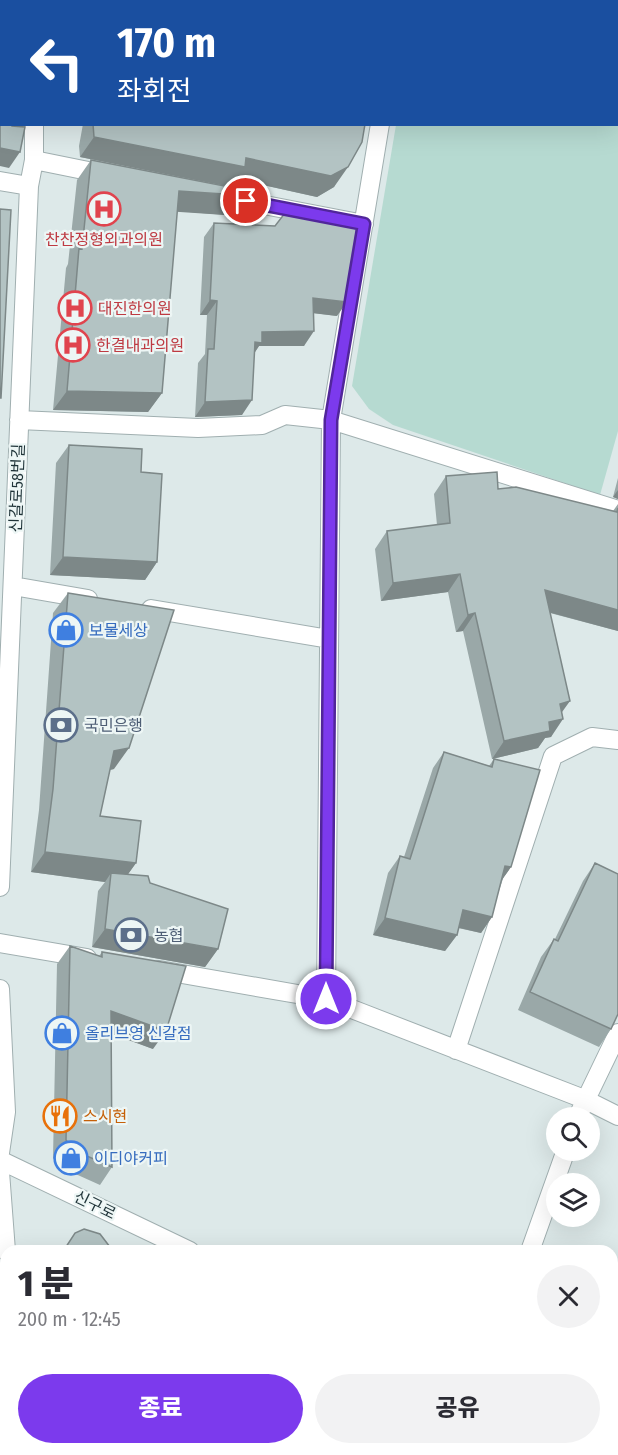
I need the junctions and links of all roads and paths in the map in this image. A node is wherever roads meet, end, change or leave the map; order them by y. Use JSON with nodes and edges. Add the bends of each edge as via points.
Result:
{"nodes":[{"id":1,"x":34,"y":126,"type":"edge"},
{"id":2,"x":380,"y":126,"type":"edge"},
{"id":3,"x":34,"y":160,"type":"junction"},
{"id":4,"x":128,"y":178,"type":"edge"},
{"id":5,"x":0,"y":181,"type":"edge"},
{"id":6,"x":29,"y":186,"type":"junction"},
{"id":7,"x":199,"y":192,"type":"edge"},
{"id":8,"x":364,"y":224,"type":"junction"},
{"id":9,"x":19,"y":420,"type":"junction"},
{"id":10,"x":331,"y":420,"type":"junction"},
{"id":11,"x":618,"y":510,"type":"edge"},
{"id":12,"x":13,"y":586,"type":"junction"},
{"id":13,"x":106,"y":602,"type":"edge"},
{"id":14,"x":130,"y":606,"type":"edge"},
{"id":15,"x":329,"y":639,"type":"junction"},
{"id":16,"x":618,"y":740,"type":"edge"},
{"id":17,"x":0,"y":887,"type":"edge"},
{"id":18,"x":0,"y":943,"type":"edge"},
{"id":19,"x":105,"y":961,"type":"edge"},
{"id":20,"x":140,"y":967,"type":"edge"},
{"id":21,"x":0,"y":989,"type":"edge"},
{"id":22,"x":326,"y":999,"type":"junction"},
{"id":23,"x":618,"y":1033,"type":"edge"},
{"id":24,"x":456,"y":1050,"type":"junction"},
{"id":25,"x":584,"y":1099,"type":"junction"},
{"id":26,"x":581,"y":1107,"type":"edge"},
{"id":27,"x":618,"y":1116,"type":"edge"},
{"id":28,"x":0,"y":1153,"type":"edge"},
{"id":29,"x":0,"y":1160,"type":"edge"},
{"id":30,"x":562,"y":1161,"type":"edge"},
{"id":31,"x":0,"y":1172,"type":"edge"},
{"id":32,"x":6,"y":1245,"type":"edge"},
{"id":33,"x":177,"y":1245,"type":"edge"},
{"id":34,"x":532,"y":1245,"type":"edge"}],
"edges":[{"from":1,"to":3,"type":"street","name":"신갈로58번길"},
{"from":2,"to":8,"type":"street"},
{"from":3,"to":4,"type":"street"},
{"from":3,"to":6,"type":"street","name":"신갈로58번길"},
{"from":5,"to":6,"type":"street"},
{"from":6,"to":9,"type":"street","name":"신갈로58번길"},
{"from":7,"to":8,"type":"street"},
{"from":8,"to":10,"type":"street"},
{"from":9,"to":10,"type":"street","via":[[198,428],[262,425],[285,415]]},
{"from":9,"to":12,"type":"street","name":"신갈로58번길"},
{"from":10,"to":11,"type":"street"},
{"from":10,"to":15,"type":"street"},
{"from":12,"to":13,"type":"street"},
{"from":12,"to":17,"type":"street","name":"신갈로58번길"},
{"from":14,"to":15,"type":"street"},
{"from":15,"to":22,"type":"street"},
{"from":16,"to":24,"type":"street","via":[[592,737],[553,756]]},
{"from":18,"to":19,"type":"street"},
{"from":20,"to":22,"type":"street"},
{"from":21,"to":28,"type":"street","via":[[6,1112]]},
{"from":22,"to":24,"type":"street"},
{"from":23,"to":25,"type":"street"},
{"from":24,"to":25,"type":"street"},
{"from":25,"to":26,"type":"street"},
{"from":25,"to":27,"type":"street"},
{"from":29,"to":33,"type":"street","name":"신구로"},
{"from":30,"to":34,"type":"street"},
{"from":31,"to":32,"type":"street"}]}
